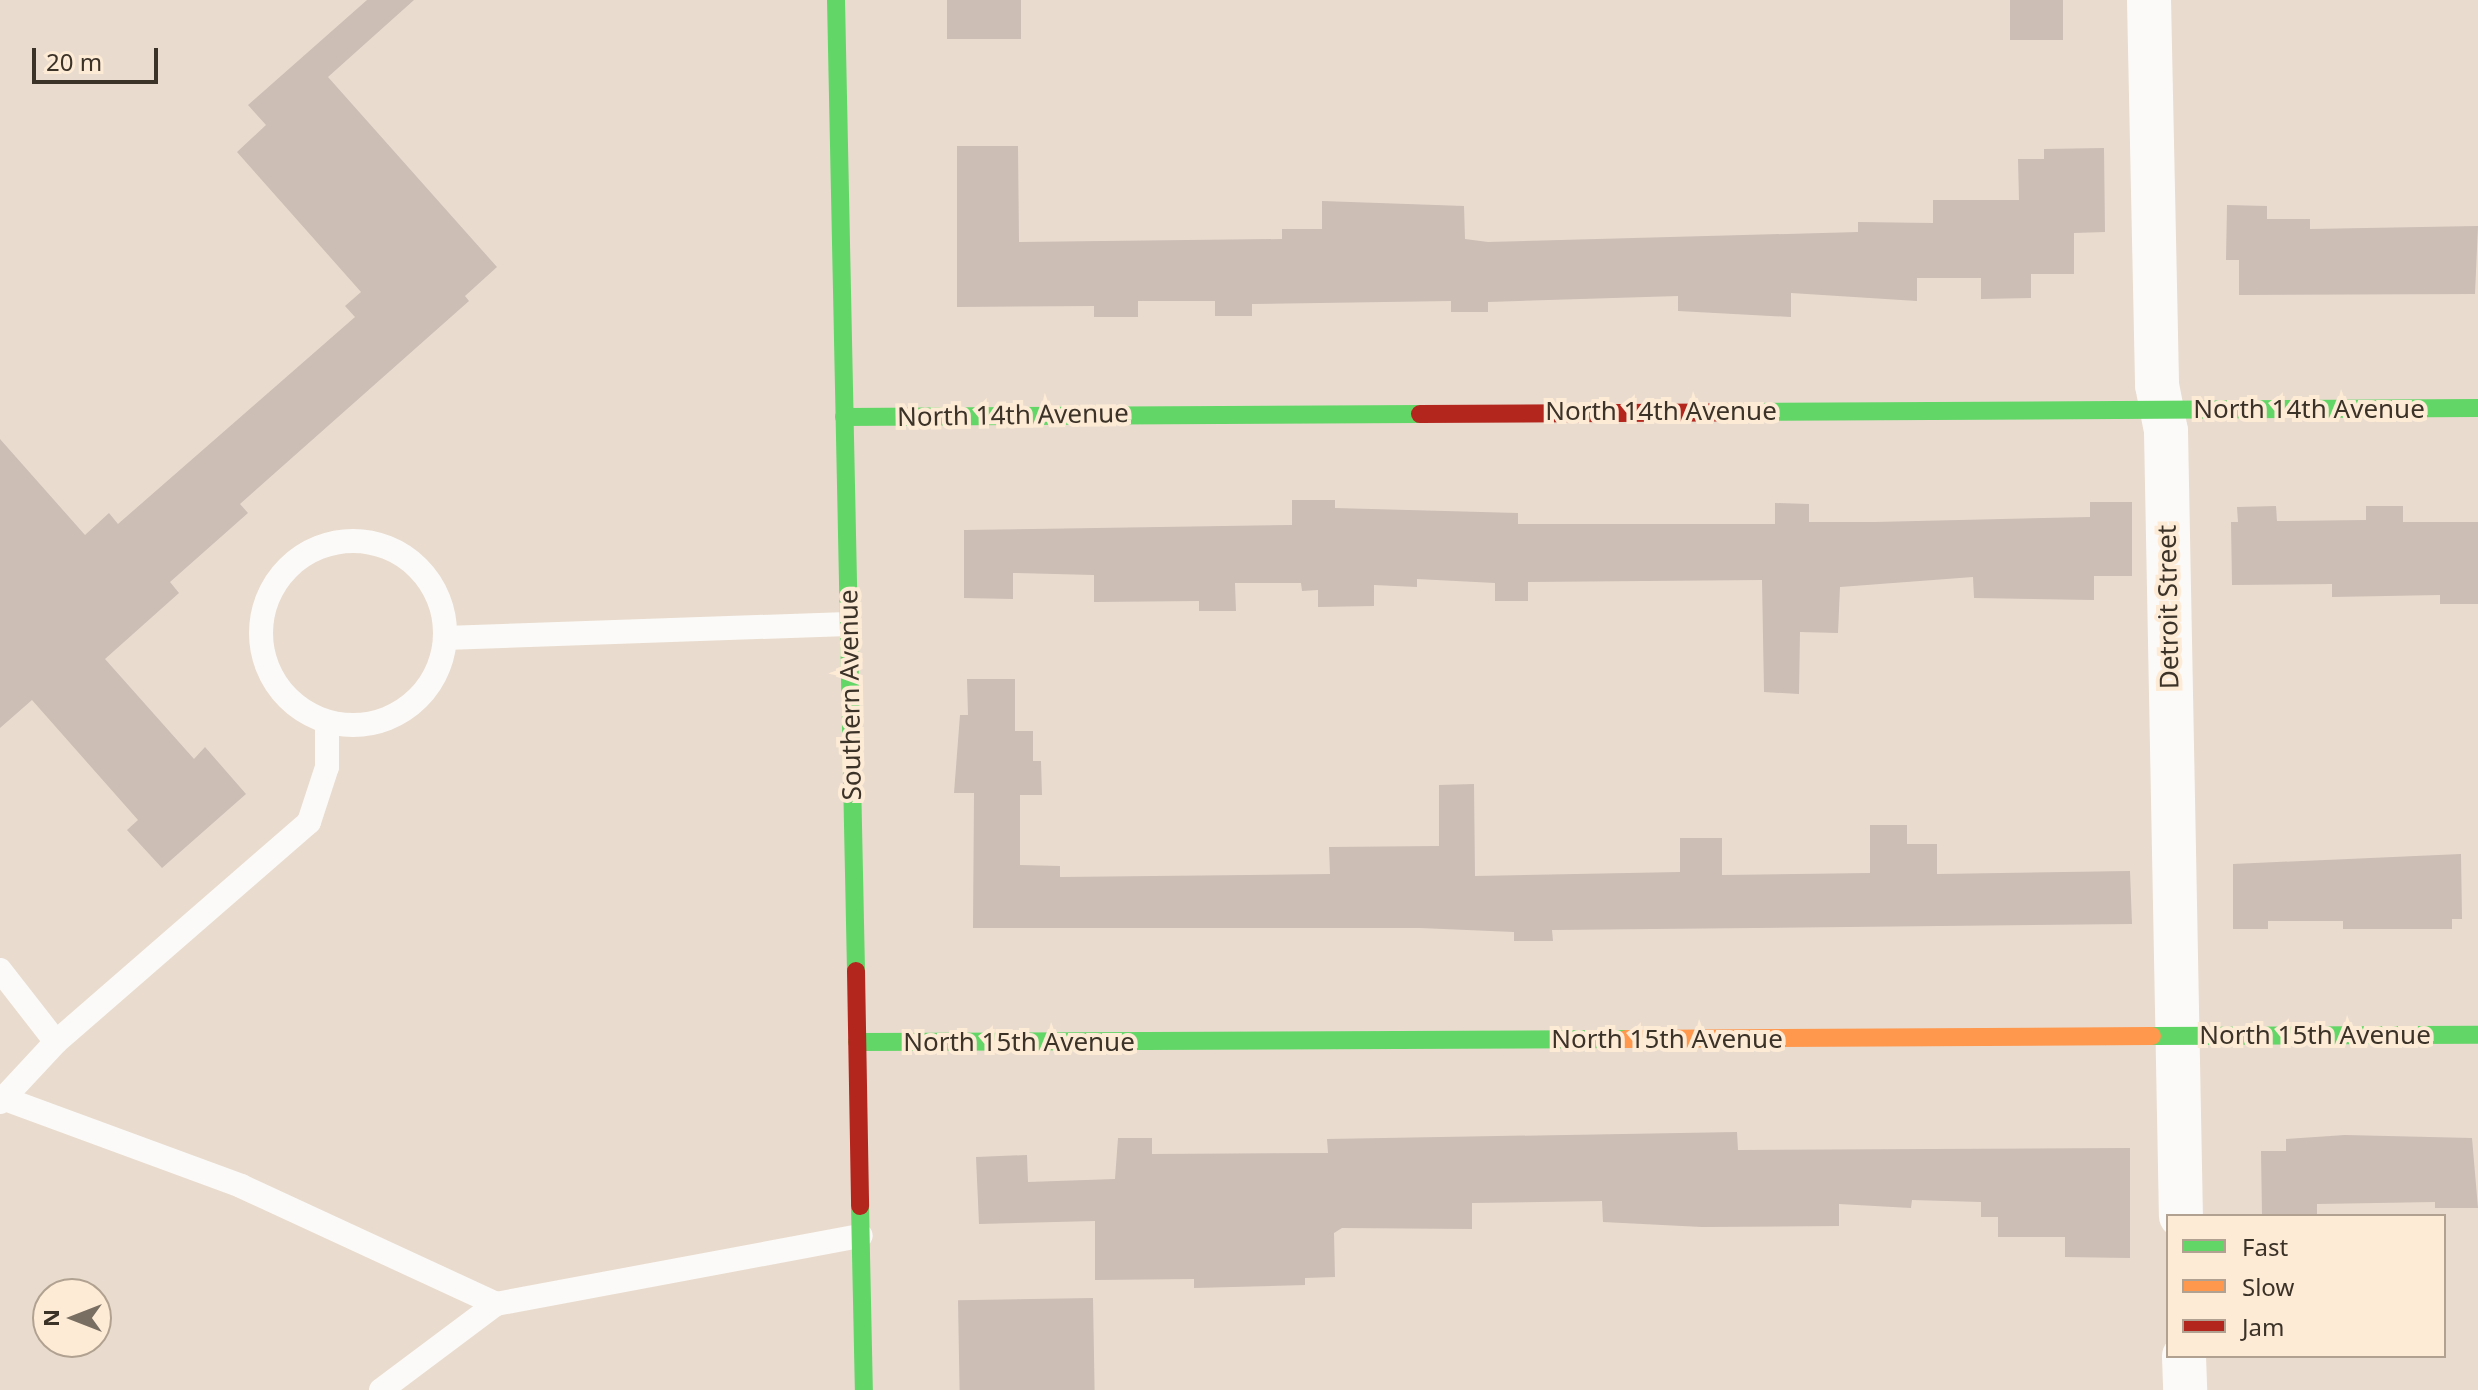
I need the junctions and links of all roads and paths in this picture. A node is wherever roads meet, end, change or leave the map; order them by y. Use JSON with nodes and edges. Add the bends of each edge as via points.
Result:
{"nodes":[{"id":1,"x":836,"y":0,"type":"edge"},
{"id":2,"x":2149,"y":0,"type":"edge"},
{"id":3,"x":2478,"y":408,"type":"edge"},
{"id":4,"x":2160,"y":410,"type":"junction"},
{"id":5,"x":844,"y":417,"type":"junction"},
{"id":6,"x":848,"y":624,"type":"junction"},
{"id":7,"x":445,"y":638,"type":"junction"},
{"id":8,"x":327,"y":722,"type":"junction"},
{"id":9,"x":0,"y":970,"type":"edge"},
{"id":10,"x":2478,"y":1035,"type":"edge"},
{"id":11,"x":2176,"y":1036,"type":"junction"},
{"id":12,"x":56,"y":1042,"type":"junction"},
{"id":13,"x":857,"y":1042,"type":"junction"},
{"id":14,"x":2,"y":1101,"type":"edge"},
{"id":15,"x":2181,"y":1214,"type":"edge"},
{"id":16,"x":861,"y":1236,"type":"junction"},
{"id":17,"x":496,"y":1304,"type":"junction"},
{"id":18,"x":2184,"y":1358,"type":"edge"},
{"id":19,"x":381,"y":1390,"type":"edge"},
{"id":20,"x":864,"y":1390,"type":"edge"},
{"id":21,"x":2185,"y":1390,"type":"edge"}],
"edges":[{"from":1,"to":5,"type":"street","name":"Southern Avenue"},
{"from":2,"to":4,"type":"street","name":"Detroit Street"},
{"from":3,"to":4,"type":"street","name":"North 14th Avenue"},
{"from":4,"to":5,"type":"street","name":"North 14th Avenue"},
{"from":4,"to":11,"type":"street","name":"Detroit Street","via":[[2166,431]]},
{"from":5,"to":6,"type":"street","name":"Southern Avenue"},
{"from":6,"to":7,"type":"lane"},
{"from":6,"to":13,"type":"street","name":"Southern Avenue"},
{"from":7,"to":8,"type":"lane","via":[[432,681],[413,704],[388,720],[357,726]]},
{"from":7,"to":8,"type":"lane","via":[[438,595],[398,552],[341,542],[311,551],[286,570],[269,596],[261,626],[264,657],[277,686],[299,708]]},
{"from":8,"to":12,"type":"lane","via":[[327,767],[309,822]]},
{"from":9,"to":12,"type":"lane"},
{"from":10,"to":11,"type":"street","name":"North 15th Avenue"},
{"from":11,"to":13,"type":"street","name":"North 15th Avenue"},
{"from":11,"to":15,"type":"street","name":"Detroit Street"},
{"from":12,"to":14,"type":"lane"},
{"from":13,"to":16,"type":"street","name":"Southern Avenue"},
{"from":14,"to":17,"type":"lane","via":[[241,1186]]},
{"from":16,"to":17,"type":"lane"},
{"from":16,"to":20,"type":"street","name":"Southern Avenue"},
{"from":17,"to":19,"type":"lane"},
{"from":18,"to":21,"type":"street"}]}
